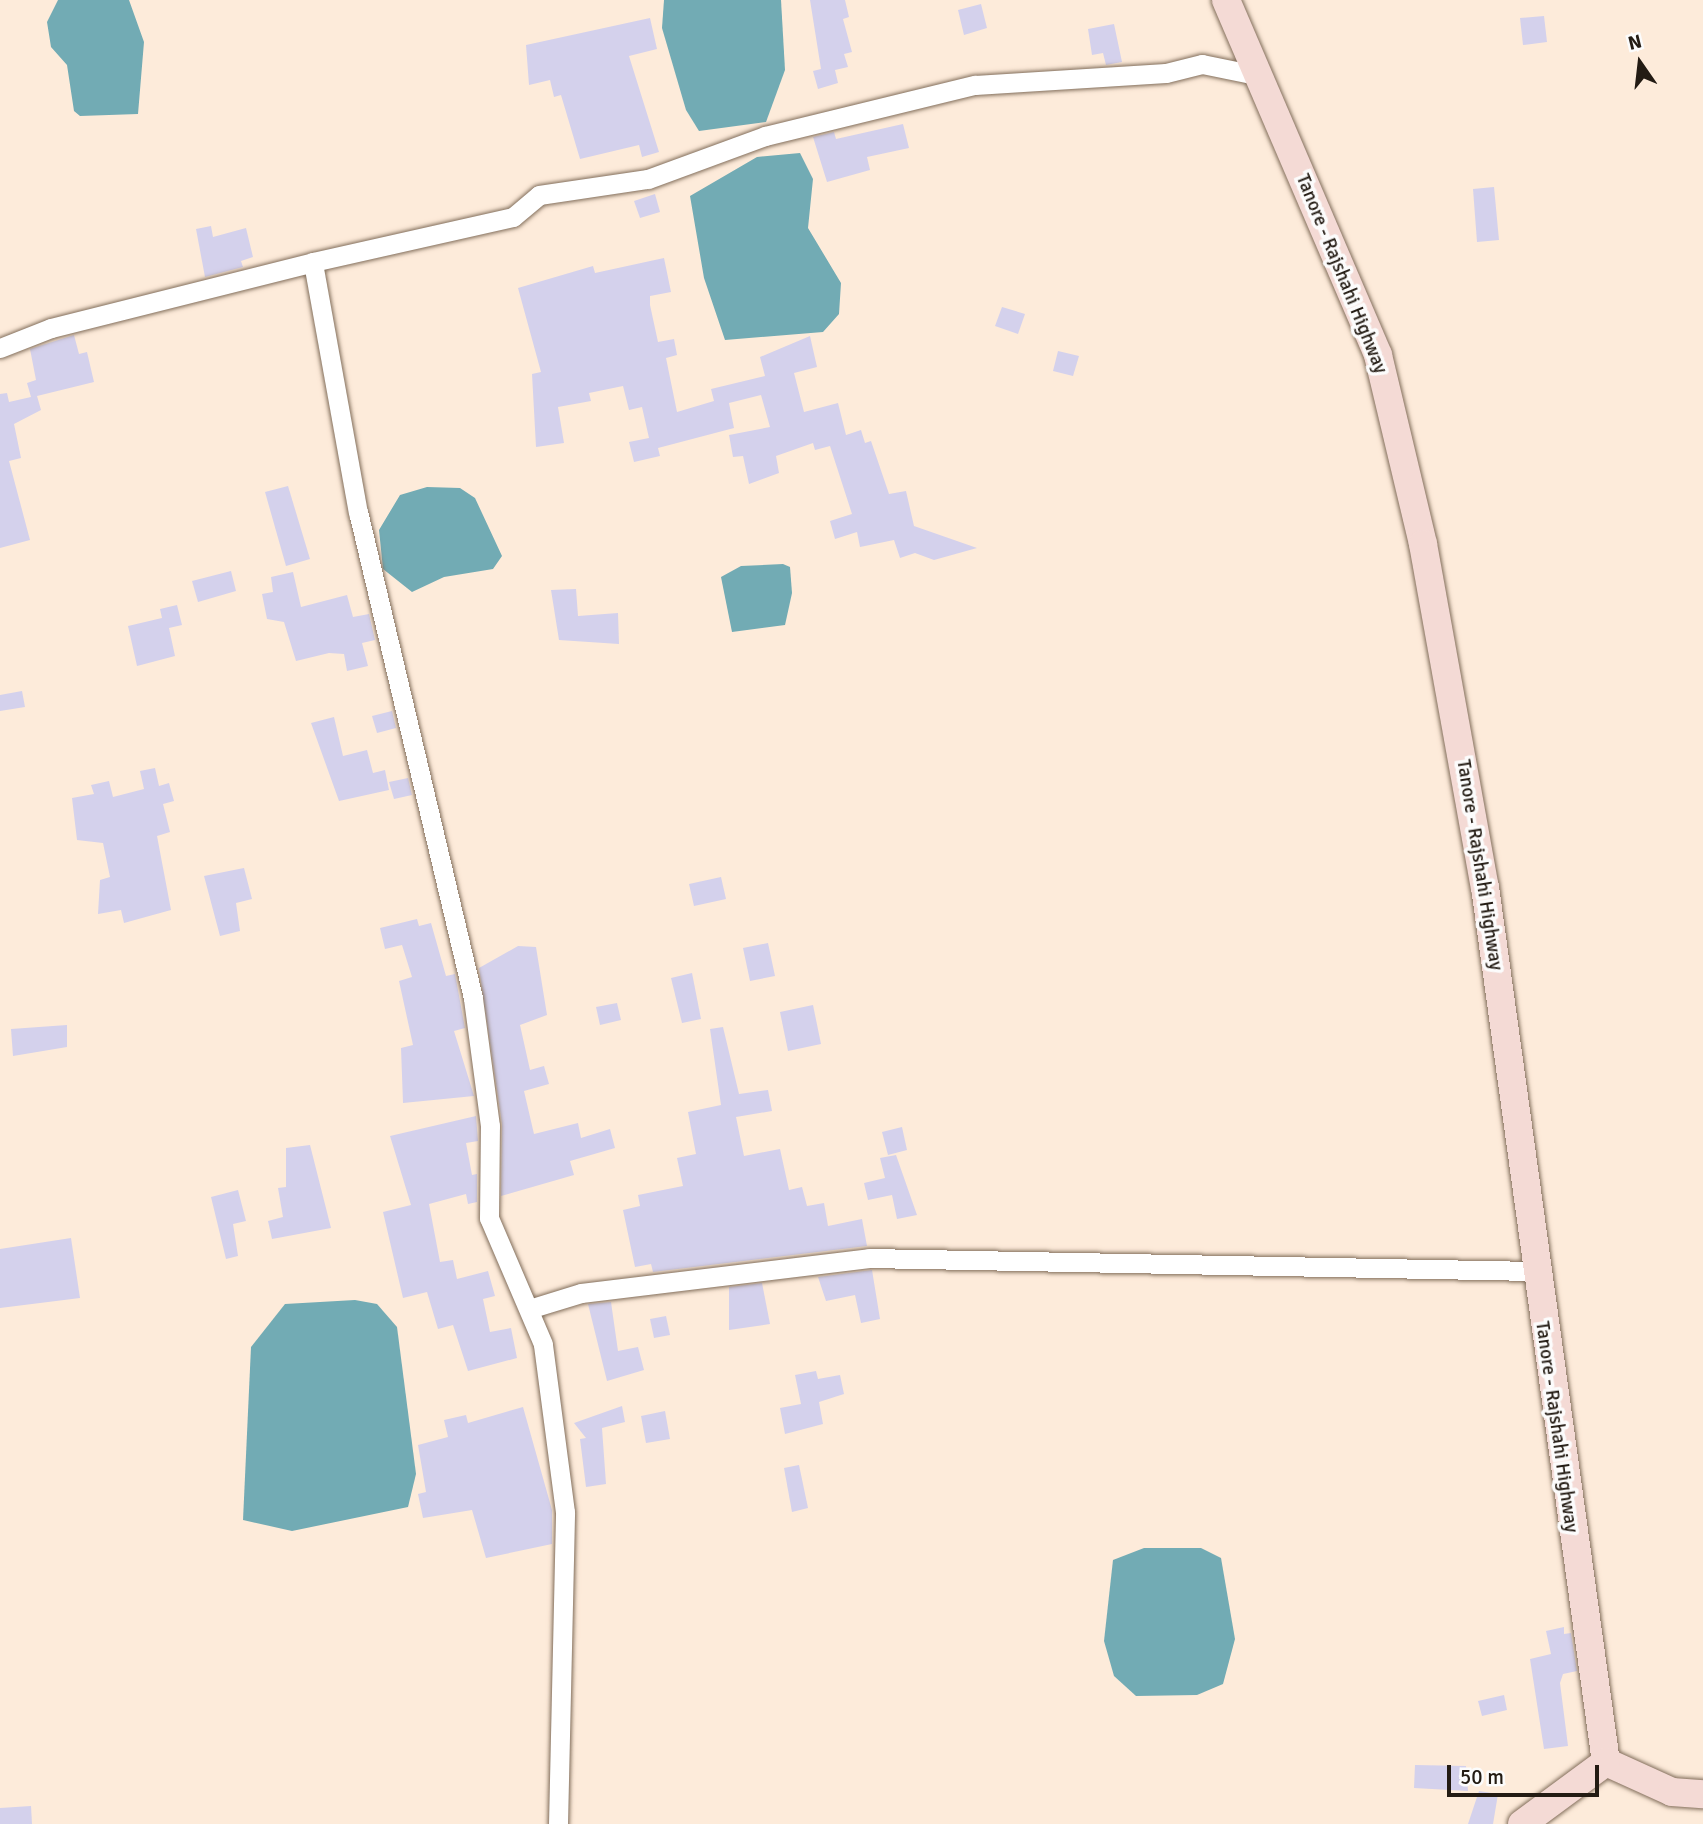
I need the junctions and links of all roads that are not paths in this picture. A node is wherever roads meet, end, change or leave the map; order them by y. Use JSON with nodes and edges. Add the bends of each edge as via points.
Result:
{"nodes":[{"id":1,"x":1226,"y":0,"type":"edge"},
{"id":2,"x":1261,"y":76,"type":"junction"},
{"id":3,"x":313,"y":262,"type":"junction"},
{"id":4,"x":0,"y":348,"type":"edge"},
{"id":5,"x":1535,"y":1271,"type":"junction"},
{"id":6,"x":528,"y":1309,"type":"junction"},
{"id":7,"x":1606,"y":1762,"type":"junction"},
{"id":8,"x":1703,"y":1794,"type":"edge"},
{"id":9,"x":558,"y":1824,"type":"edge"},
{"id":10,"x":1522,"y":1824,"type":"edge"}],
"edges":[{"from":1,"to":2,"type":"main road","name":"Tanore - Rajshahi Highway"},
{"from":2,"to":3,"type":"street","via":[[1202,64],[1166,73],[1010,79],[953,89],[765,136],[648,179],[539,195],[513,217]]},
{"from":2,"to":5,"type":"main road","name":"Tanore - Rajshahi Highway","via":[[1378,355],[1423,544],[1485,887]]},
{"from":3,"to":4,"type":"street","via":[[51,328]]},
{"from":3,"to":6,"type":"street","via":[[358,513],[473,998],[489,1126],[489,1218]]},
{"from":5,"to":6,"type":"street","via":[[869,1258],[582,1293]]},
{"from":5,"to":7,"type":"main road","name":"Tanore - Rajshahi Highway"},
{"from":6,"to":9,"type":"street","via":[[543,1344],[565,1512]]},
{"from":7,"to":8,"type":"main road","via":[[1672,1792]]},
{"from":7,"to":10,"type":"main road"}]}
